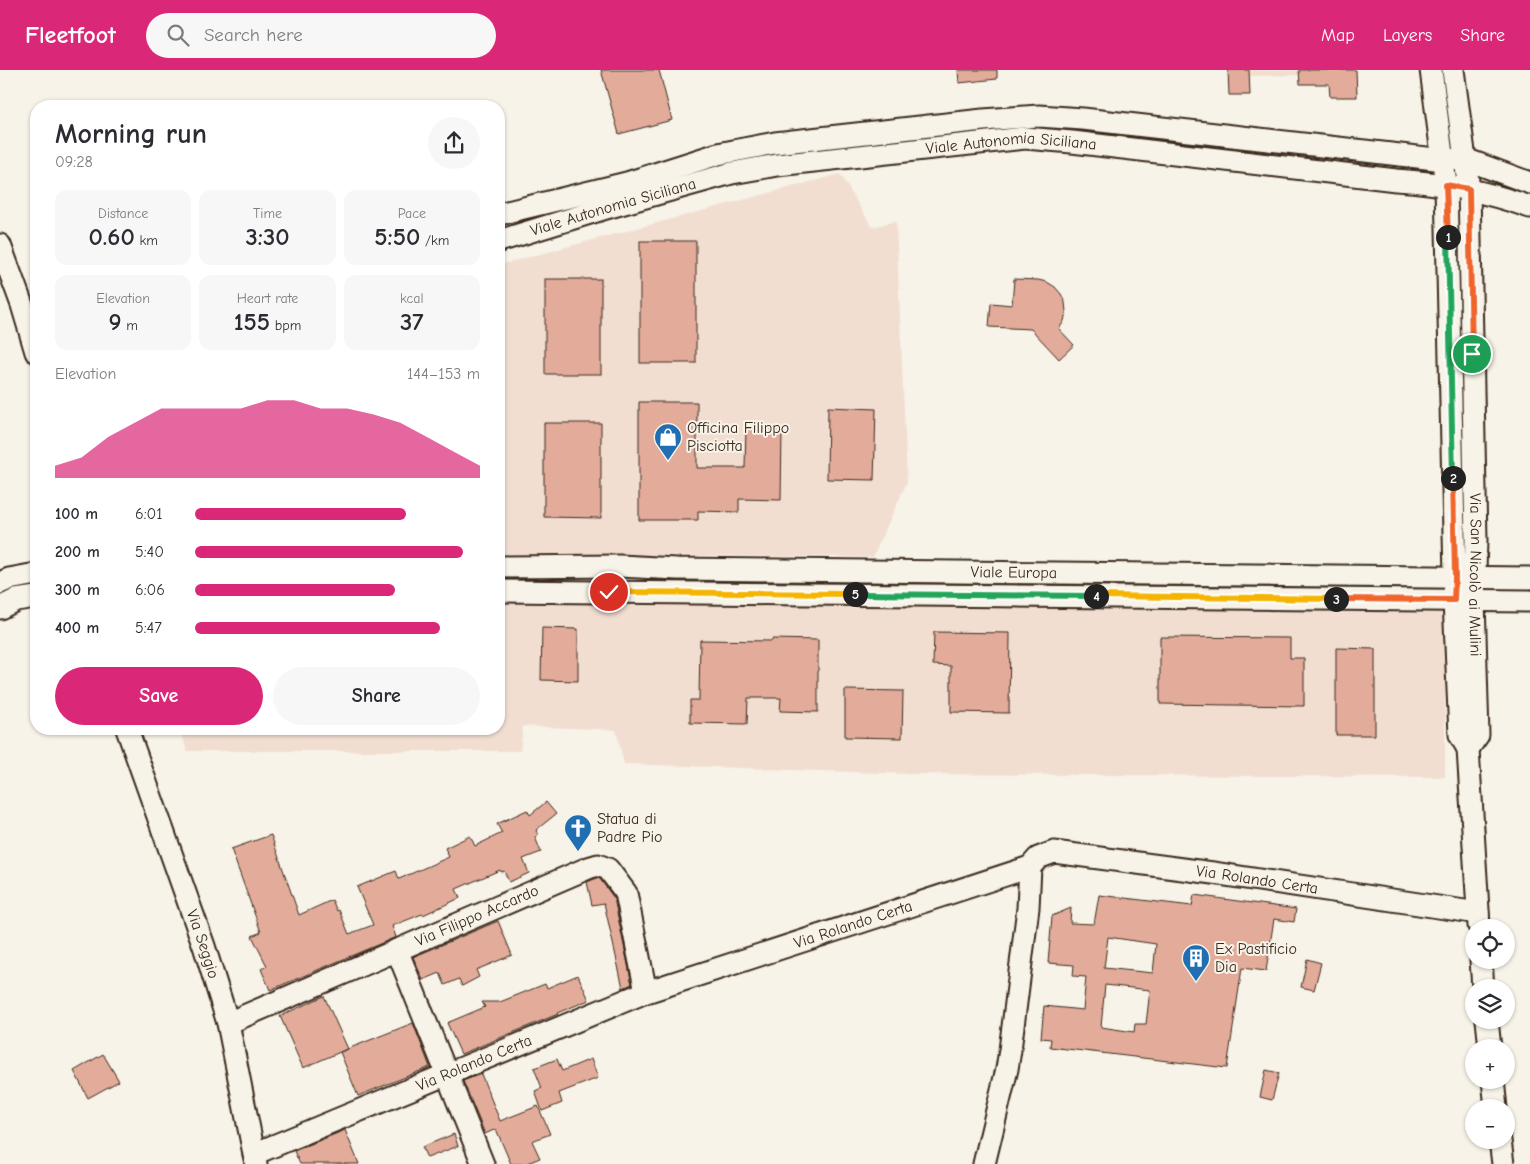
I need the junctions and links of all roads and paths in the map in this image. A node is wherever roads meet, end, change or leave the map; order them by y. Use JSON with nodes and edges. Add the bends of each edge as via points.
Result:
{"nodes":[{"id":1,"x":1431,"y":70,"type":"edge"},
{"id":2,"x":1453,"y":70,"type":"edge"},
{"id":3,"x":1465,"y":159,"type":"junction"},
{"id":4,"x":1444,"y":160,"type":"junction"},
{"id":5,"x":1530,"y":183,"type":"edge"},
{"id":6,"x":1446,"y":185,"type":"junction"},
{"id":7,"x":1469,"y":189,"type":"junction"},
{"id":8,"x":1530,"y":207,"type":"edge"},
{"id":9,"x":505,"y":212,"type":"edge"},
{"id":10,"x":505,"y":239,"type":"edge"},
{"id":11,"x":0,"y":245,"type":"edge"},
{"id":12,"x":29,"y":310,"type":"edge"},
{"id":13,"x":505,"y":567,"type":"edge"},
{"id":14,"x":30,"y":575,"type":"edge"},
{"id":15,"x":1465,"y":577,"type":"junction"},
{"id":16,"x":1530,"y":578,"type":"edge"},
{"id":17,"x":0,"y":582,"type":"edge"},
{"id":18,"x":505,"y":591,"type":"edge"},
{"id":19,"x":30,"y":598,"type":"edge"},
{"id":20,"x":1464,"y":600,"type":"junction"},
{"id":21,"x":1530,"y":601,"type":"edge"},
{"id":22,"x":0,"y":608,"type":"edge"},
{"id":23,"x":128,"y":735,"type":"edge"},
{"id":24,"x":1030,"y":866,"type":"junction"},
{"id":25,"x":1473,"y":919,"type":"edge"},
{"id":26,"x":1479,"y":919,"type":"edge"},
{"id":27,"x":397,"y":950,"type":"junction"},
{"id":28,"x":646,"y":992,"type":"junction"},
{"id":29,"x":228,"y":1024,"type":"junction"},
{"id":30,"x":447,"y":1074,"type":"junction"},
{"id":31,"x":1501,"y":1149,"type":"edge"},
{"id":32,"x":255,"y":1159,"type":"edge"},
{"id":33,"x":483,"y":1164,"type":"edge"},
{"id":34,"x":984,"y":1164,"type":"edge"},
{"id":35,"x":1503,"y":1164,"type":"edge"}],
"edges":[{"from":1,"to":4,"type":"street","name":"Via San Nicolò ai Mulini"},
{"from":2,"to":3,"type":"street","name":"Via San Nicolò ai Mulini"},
{"from":3,"to":4,"type":"street","name":"Viale Autonomia Siciliana"},
{"from":3,"to":5,"type":"street","name":"Viale Autonomia Siciliana"},
{"from":3,"to":7,"type":"street","name":"Via San Nicolò ai Mulini"},
{"from":4,"to":6,"type":"street","name":"Via San Nicolò ai Mulini"},
{"from":4,"to":9,"type":"street","name":"Viale Autonomia Siciliana","via":[[1039,116],[775,143],[718,154],[627,182]]},
{"from":6,"to":7,"type":"street","name":"Viale Autonomia Siciliana"},
{"from":6,"to":10,"type":"street","name":"Viale Autonomia Siciliana","via":[[1025,138],[777,165],[732,173]]},
{"from":6,"to":15,"type":"street","name":"Via San Nicolò ai Mulini"},
{"from":7,"to":8,"type":"street","name":"Viale Autonomia Siciliana"},
{"from":7,"to":15,"type":"street","name":"Via San Nicolò ai Mulini"},
{"from":11,"to":12,"type":"street"},
{"from":13,"to":15,"type":"street","name":"Viale Europa"},
{"from":14,"to":17,"type":"street"},
{"from":15,"to":16,"type":"street","name":"Viale Europa"},
{"from":15,"to":20,"type":"street","name":"Via San Nicolò ai Mulini"},
{"from":18,"to":20,"type":"street","name":"Viale Europa"},
{"from":19,"to":22,"type":"street"},
{"from":20,"to":21,"type":"street","name":"Viale Europa"},
{"from":20,"to":26,"type":"street","name":"Via San Nicolò ai Mulini","via":[[1460,735],[1468,749]]},
{"from":23,"to":29,"type":"street","name":"Via Seggio","via":[[204,946]]},
{"from":24,"to":25,"type":"street","name":"Via Rolando Certa","via":[[1038,858],[1054,852],[1213,873]]},
{"from":24,"to":28,"type":"street","name":"Via Rolando Certa"},
{"from":24,"to":34,"type":"street","via":[[1028,908],[1008,1069]]},
{"from":27,"to":28,"type":"street","name":"Via Filippo Accardo","via":[[598,865],[608,869],[626,893]]},
{"from":27,"to":29,"type":"street","name":"Via Filippo Accardo"},
{"from":27,"to":30,"type":"street"},
{"from":28,"to":30,"type":"street","name":"Via Rolando Certa"},
{"from":29,"to":32,"type":"street","name":"Via Seggio"},
{"from":30,"to":32,"type":"street","name":"Via Rolando Certa"},
{"from":30,"to":33,"type":"street"},
{"from":31,"to":35,"type":"street"}]}
